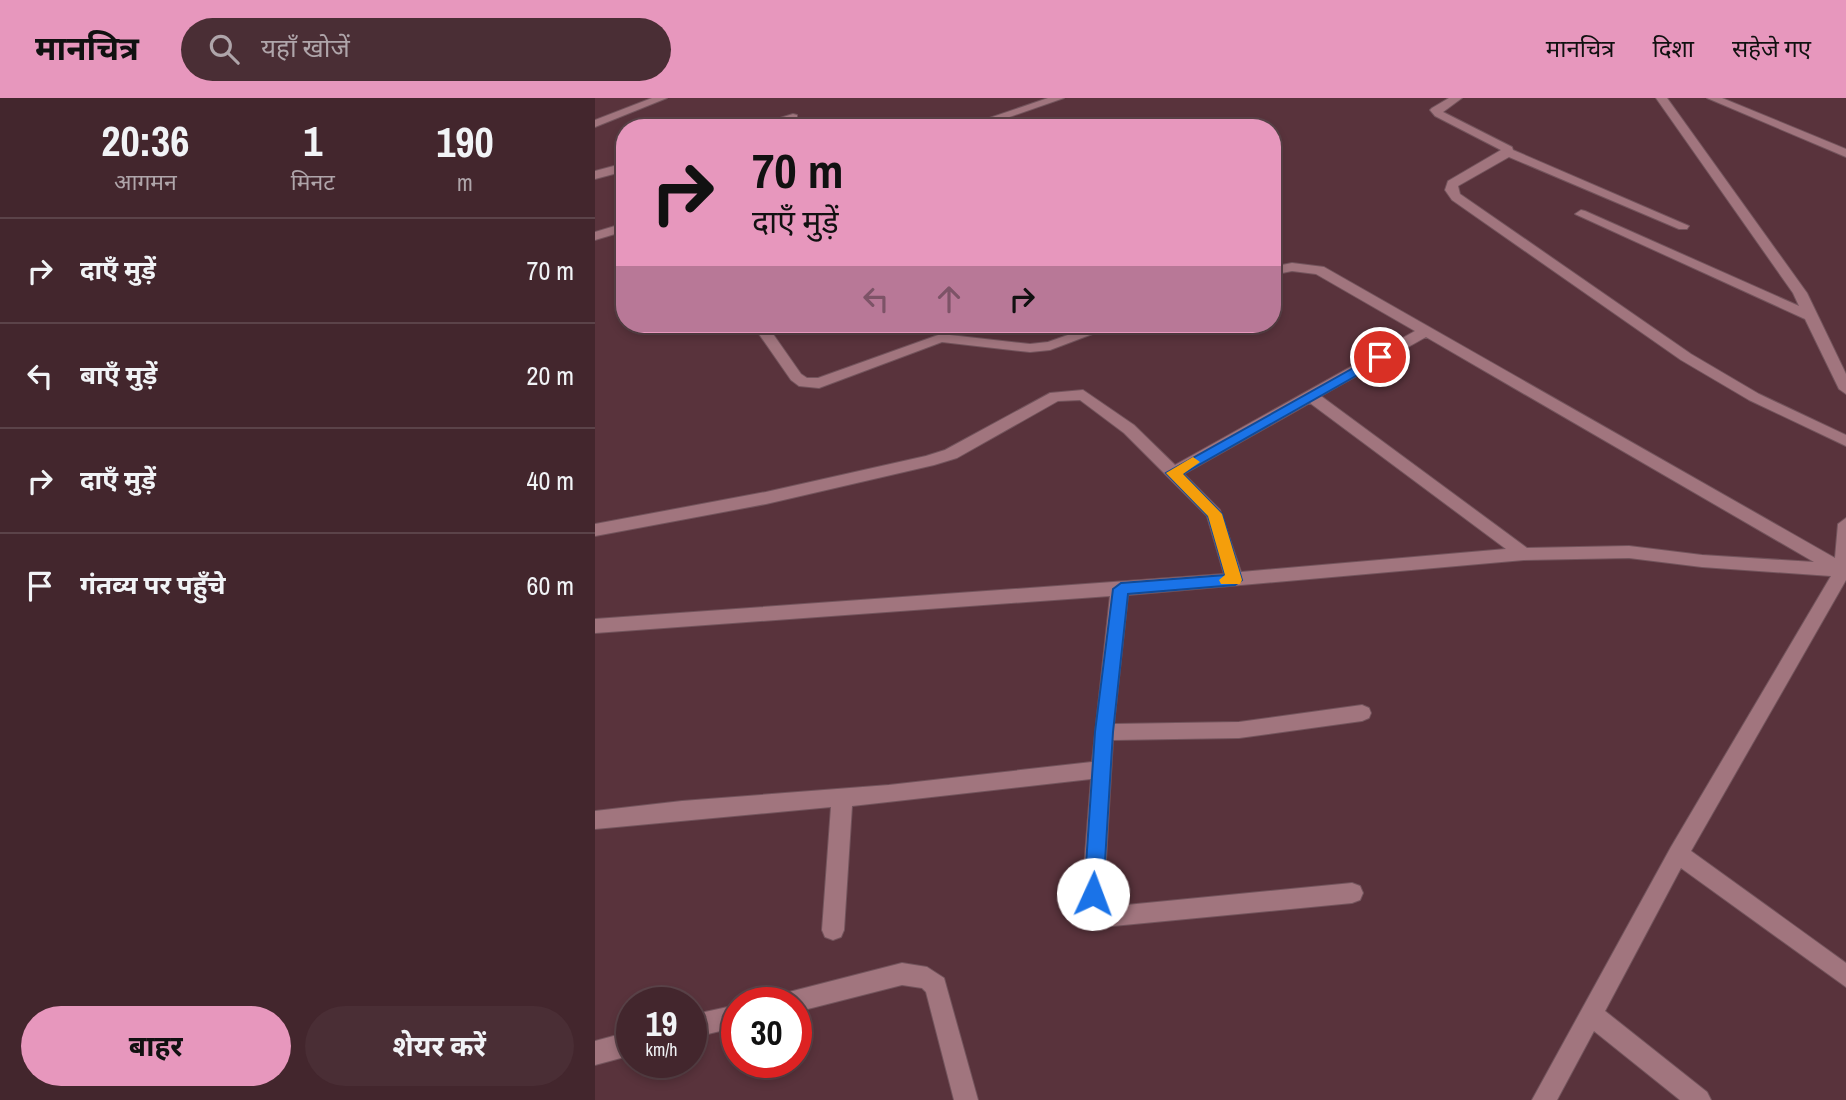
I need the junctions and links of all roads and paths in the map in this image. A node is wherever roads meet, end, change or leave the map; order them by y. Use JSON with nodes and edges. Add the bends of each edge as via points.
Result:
{"nodes":[{"id":1,"x":631,"y":98,"type":"edge"},
{"id":2,"x":662,"y":98,"type":"edge"},
{"id":3,"x":1059,"y":98,"type":"edge"},
{"id":4,"x":1457,"y":98,"type":"edge"},
{"id":5,"x":1661,"y":98,"type":"edge"},
{"id":6,"x":1712,"y":98,"type":"edge"},
{"id":7,"x":641,"y":106,"type":"junction"},
{"id":8,"x":793,"y":117,"type":"dead end"},
{"id":9,"x":786,"y":119,"type":"edge"},
{"id":10,"x":994,"y":119,"type":"edge"},
{"id":11,"x":595,"y":124,"type":"edge"},
{"id":12,"x":1507,"y":152,"type":"junction"},
{"id":13,"x":1846,"y":153,"type":"edge"},
{"id":14,"x":616,"y":169,"type":"edge"},
{"id":15,"x":595,"y":175,"type":"edge"},
{"id":16,"x":1581,"y":214,"type":"dead end"},
{"id":17,"x":1683,"y":226,"type":"dead end"},
{"id":18,"x":616,"y":230,"type":"edge"},
{"id":19,"x":595,"y":236,"type":"edge"},
{"id":20,"x":1281,"y":269,"type":"edge"},
{"id":21,"x":1811,"y":316,"type":"junction"},
{"id":22,"x":1426,"y":331,"type":"junction"},
{"id":23,"x":765,"y":333,"type":"edge"},
{"id":24,"x":936,"y":333,"type":"edge"},
{"id":25,"x":1087,"y":333,"type":"edge"},
{"id":26,"x":941,"y":338,"type":"junction"},
{"id":27,"x":1846,"y":389,"type":"edge"},
{"id":28,"x":1311,"y":396,"type":"junction"},
{"id":29,"x":1846,"y":442,"type":"edge"},
{"id":30,"x":1173,"y":473,"type":"junction"},
{"id":31,"x":1846,"y":524,"type":"edge"},
{"id":32,"x":595,"y":530,"type":"edge"},
{"id":33,"x":1524,"y":554,"type":"junction"},
{"id":34,"x":1844,"y":571,"type":"edge"},
{"id":35,"x":1235,"y":580,"type":"junction"},
{"id":36,"x":1121,"y":589,"type":"junction"},
{"id":37,"x":595,"y":626,"type":"edge"},
{"id":38,"x":1362,"y":713,"type":"dead end"},
{"id":39,"x":1104,"y":732,"type":"junction"},
{"id":40,"x":1102,"y":769,"type":"junction"},
{"id":41,"x":842,"y":797,"type":"junction"},
{"id":42,"x":595,"y":820,"type":"edge"},
{"id":43,"x":1678,"y":855,"type":"junction"},
{"id":44,"x":1352,"y":893,"type":"dead end"},
{"id":45,"x":832,"y":930,"type":"dead end"},
{"id":46,"x":1846,"y":976,"type":"edge"},
{"id":47,"x":812,"y":997,"type":"edge"},
{"id":48,"x":1591,"y":1014,"type":"junction"},
{"id":49,"x":616,"y":1047,"type":"edge"},
{"id":50,"x":595,"y":1053,"type":"edge"},
{"id":51,"x":967,"y":1100,"type":"edge"},
{"id":52,"x":1544,"y":1100,"type":"edge"},
{"id":53,"x":1699,"y":1100,"type":"edge"}],
"edges":[{"from":1,"to":7,"type":"street"},
{"from":2,"to":7,"type":"street"},
{"from":3,"to":10,"type":"street"},
{"from":4,"to":12,"type":"street","via":[[1436,110],[1503,145]]},
{"from":5,"to":21,"type":"street","via":[[1800,293]]},
{"from":6,"to":13,"type":"street"},
{"from":7,"to":11,"type":"street"},
{"from":8,"to":9,"type":"street"},
{"from":12,"to":17,"type":"street"},
{"from":12,"to":29,"type":"street","via":[[1457,179],[1451,190],[1456,197],[1686,357]]},
{"from":14,"to":15,"type":"street"},
{"from":16,"to":21,"type":"street"},
{"from":18,"to":19,"type":"street"},
{"from":20,"to":22,"type":"street","via":[[1319,270]]},
{"from":21,"to":27,"type":"street"},
{"from":22,"to":28,"type":"street"},
{"from":22,"to":34,"type":"street"},
{"from":23,"to":26,"type":"street","via":[[787,368],[804,383],[819,383]]},
{"from":24,"to":26,"type":"street"},
{"from":25,"to":26,"type":"street","via":[[1030,348]]},
{"from":28,"to":30,"type":"street"},
{"from":28,"to":33,"type":"street"},
{"from":30,"to":32,"type":"street","via":[[1098,404],[1070,394],[1055,396],[951,454],[928,461]]},
{"from":30,"to":35,"type":"street","via":[[1214,514]]},
{"from":31,"to":34,"type":"street"},
{"from":33,"to":34,"type":"street","via":[[1629,552]]},
{"from":33,"to":35,"type":"street"},
{"from":34,"to":43,"type":"street"},
{"from":35,"to":36,"type":"street"},
{"from":36,"to":37,"type":"street"},
{"from":36,"to":39,"type":"street"},
{"from":38,"to":39,"type":"street","via":[[1239,730]]},
{"from":39,"to":40,"type":"street"},
{"from":40,"to":41,"type":"street"},
{"from":40,"to":44,"type":"street","via":[[1093,894],[1099,907],[1113,916]]},
{"from":41,"to":42,"type":"street"},
{"from":41,"to":45,"type":"street"},
{"from":43,"to":46,"type":"street"},
{"from":43,"to":48,"type":"street"},
{"from":47,"to":51,"type":"street","via":[[902,974],[927,978],[936,986]]},
{"from":48,"to":52,"type":"street"},
{"from":48,"to":53,"type":"street"},
{"from":49,"to":50,"type":"street"}]}
